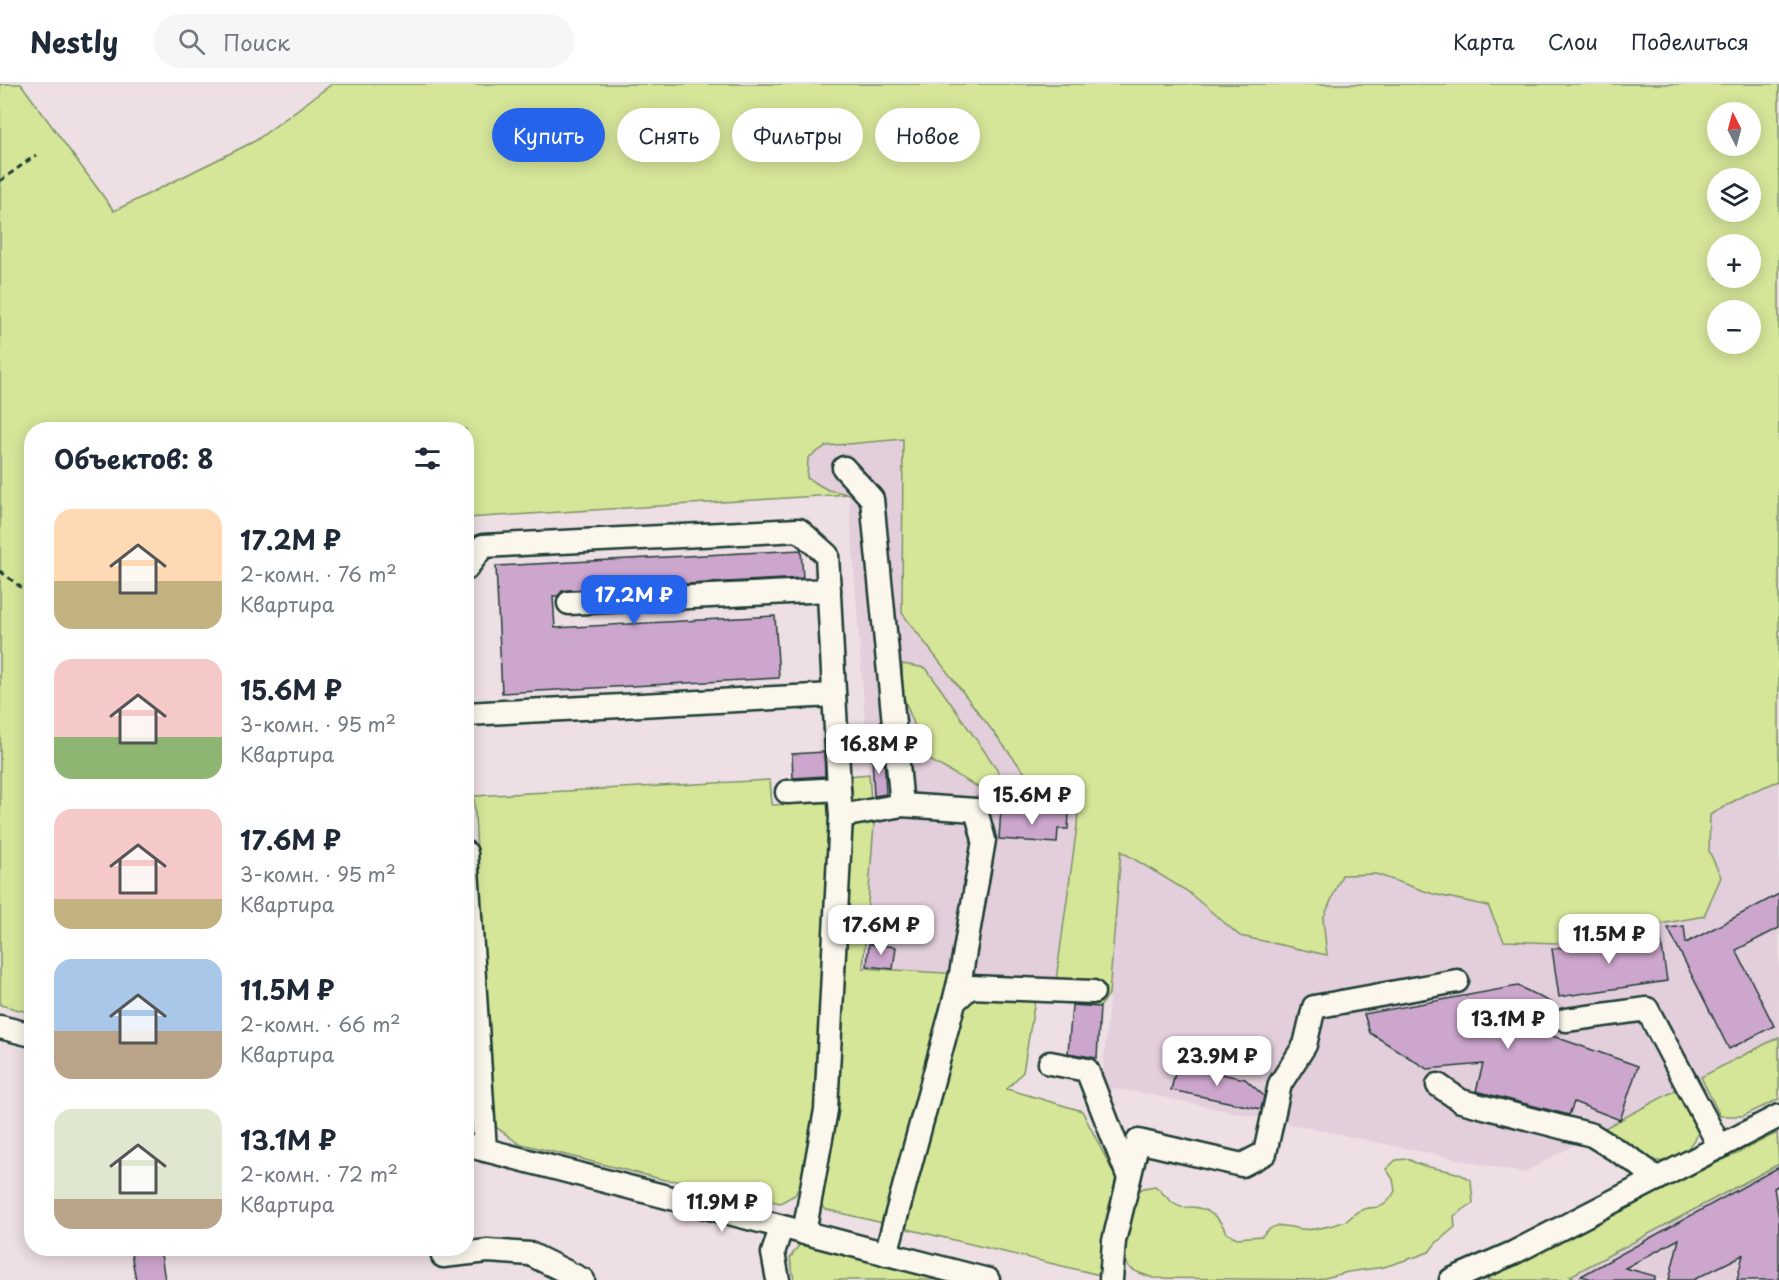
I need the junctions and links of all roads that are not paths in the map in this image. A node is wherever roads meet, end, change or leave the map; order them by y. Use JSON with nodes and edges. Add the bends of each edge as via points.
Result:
{"nodes":[{"id":1,"x":844,"y":468,"type":"dead end"},
{"id":2,"x":474,"y":558,"type":"edge"},
{"id":3,"x":829,"y":590,"type":"junction"},
{"id":4,"x":569,"y":603,"type":"dead end"},
{"id":5,"x":834,"y":695,"type":"junction"},
{"id":6,"x":474,"y":714,"type":"edge"},
{"id":7,"x":839,"y":789,"type":"junction"},
{"id":8,"x":787,"y":792,"type":"dead end"},
{"id":9,"x":902,"y":805,"type":"junction"},
{"id":10,"x":841,"y":816,"type":"junction"},
{"id":11,"x":1457,"y":981,"type":"dead end"},
{"id":12,"x":1093,"y":992,"type":"dead end"},
{"id":13,"x":954,"y":1002,"type":"junction"},
{"id":14,"x":1566,"y":1020,"type":"dead end"},
{"id":15,"x":0,"y":1027,"type":"edge"},
{"id":16,"x":24,"y":1033,"type":"edge"},
{"id":17,"x":1050,"y":1064,"type":"dead end"},
{"id":18,"x":1438,"y":1085,"type":"dead end"},
{"id":19,"x":474,"y":1087,"type":"edge"},
{"id":20,"x":1779,"y":1116,"type":"edge"},
{"id":21,"x":476,"y":1147,"type":"edge"},
{"id":22,"x":1720,"y":1147,"type":"junction"},
{"id":23,"x":1129,"y":1178,"type":"junction"},
{"id":24,"x":1657,"y":1179,"type":"junction"},
{"id":25,"x":781,"y":1228,"type":"junction"},
{"id":26,"x":804,"y":1233,"type":"junction"},
{"id":27,"x":474,"y":1253,"type":"edge"},
{"id":28,"x":886,"y":1254,"type":"junction"},
{"id":29,"x":583,"y":1280,"type":"edge"},
{"id":30,"x":777,"y":1280,"type":"edge"},
{"id":31,"x":988,"y":1280,"type":"edge"},
{"id":32,"x":1111,"y":1280,"type":"edge"},
{"id":33,"x":1451,"y":1280,"type":"edge"}],
"edges":[{"from":1,"to":9,"type":"street","via":[[872,499]]},
{"from":2,"to":3,"type":"street","via":[[483,546],[799,530],[827,555]]},
{"from":3,"to":4,"type":"street"},
{"from":3,"to":5,"type":"street"},
{"from":5,"to":6,"type":"street"},
{"from":5,"to":7,"type":"street"},
{"from":7,"to":8,"type":"street"},
{"from":7,"to":10,"type":"street"},
{"from":9,"to":10,"type":"street"},
{"from":9,"to":13,"type":"street","via":[[976,810],[984,840]]},
{"from":10,"to":26,"type":"street","via":[[826,1110]]},
{"from":11,"to":23,"type":"street","via":[[1314,1007],[1305,1045],[1280,1084],[1265,1153],[1242,1165],[1138,1141]]},
{"from":12,"to":13,"type":"street","via":[[970,987]]},
{"from":13,"to":28,"type":"street"},
{"from":14,"to":22,"type":"street","via":[[1647,1009]]},
{"from":15,"to":16,"type":"street"},
{"from":17,"to":23,"type":"street","via":[[1088,1070]]},
{"from":18,"to":24,"type":"street","via":[[1461,1101],[1592,1135]]},
{"from":19,"to":21,"type":"street"},
{"from":20,"to":22,"type":"street"},
{"from":21,"to":25,"type":"street"},
{"from":22,"to":24,"type":"street"},
{"from":23,"to":32,"type":"street","via":[[1114,1241]]},
{"from":24,"to":33,"type":"street","via":[[1514,1253]]},
{"from":25,"to":26,"type":"street"},
{"from":25,"to":30,"type":"street","via":[[772,1253]]},
{"from":26,"to":28,"type":"street"},
{"from":27,"to":29,"type":"street","via":[[530,1254]]},
{"from":28,"to":31,"type":"street"}]}
